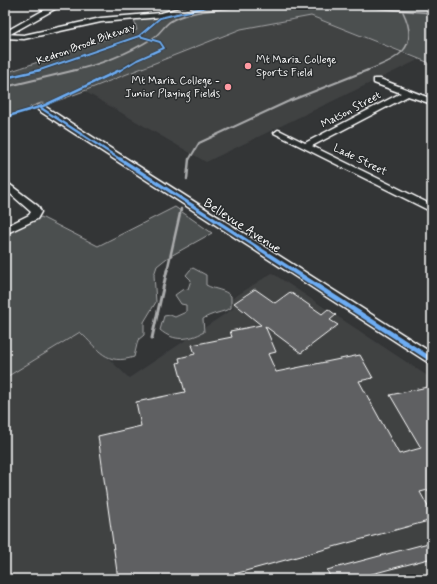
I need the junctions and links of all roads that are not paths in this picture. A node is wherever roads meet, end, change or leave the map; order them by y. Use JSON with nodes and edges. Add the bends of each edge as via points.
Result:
{"nodes":[{"id":1,"x":58,"y":5,"type":"edge"},
{"id":2,"x":198,"y":5,"type":"edge"},
{"id":3,"x":5,"y":35,"type":"edge"},
{"id":4,"x":377,"y":81,"type":"dead end"},
{"id":5,"x":407,"y":93,"type":"junction"},
{"id":6,"x":432,"y":102,"type":"edge"},
{"id":7,"x":41,"y":108,"type":"dead end"},
{"id":8,"x":278,"y":133,"type":"dead end"},
{"id":9,"x":305,"y":146,"type":"junction"},
{"id":10,"x":5,"y":184,"type":"edge"},
{"id":11,"x":432,"y":209,"type":"edge"},
{"id":12,"x":5,"y":231,"type":"edge"},
{"id":13,"x":430,"y":357,"type":"edge"}],
"edges":[{"from":1,"to":3,"type":"street"},
{"from":2,"to":3,"type":"street","via":[[161,15],[101,20],[24,37]]},
{"from":4,"to":5,"type":"street"},
{"from":5,"to":6,"type":"street"},
{"from":5,"to":9,"type":"street","name":"Matson Street"},
{"from":7,"to":13,"type":"street","name":"Bellevue Avenue"},
{"from":8,"to":9,"type":"street","name":"Lade Street"},
{"from":9,"to":11,"type":"street","name":"Lade Street"},
{"from":10,"to":12,"type":"street","via":[[36,212],[33,217]]}]}
